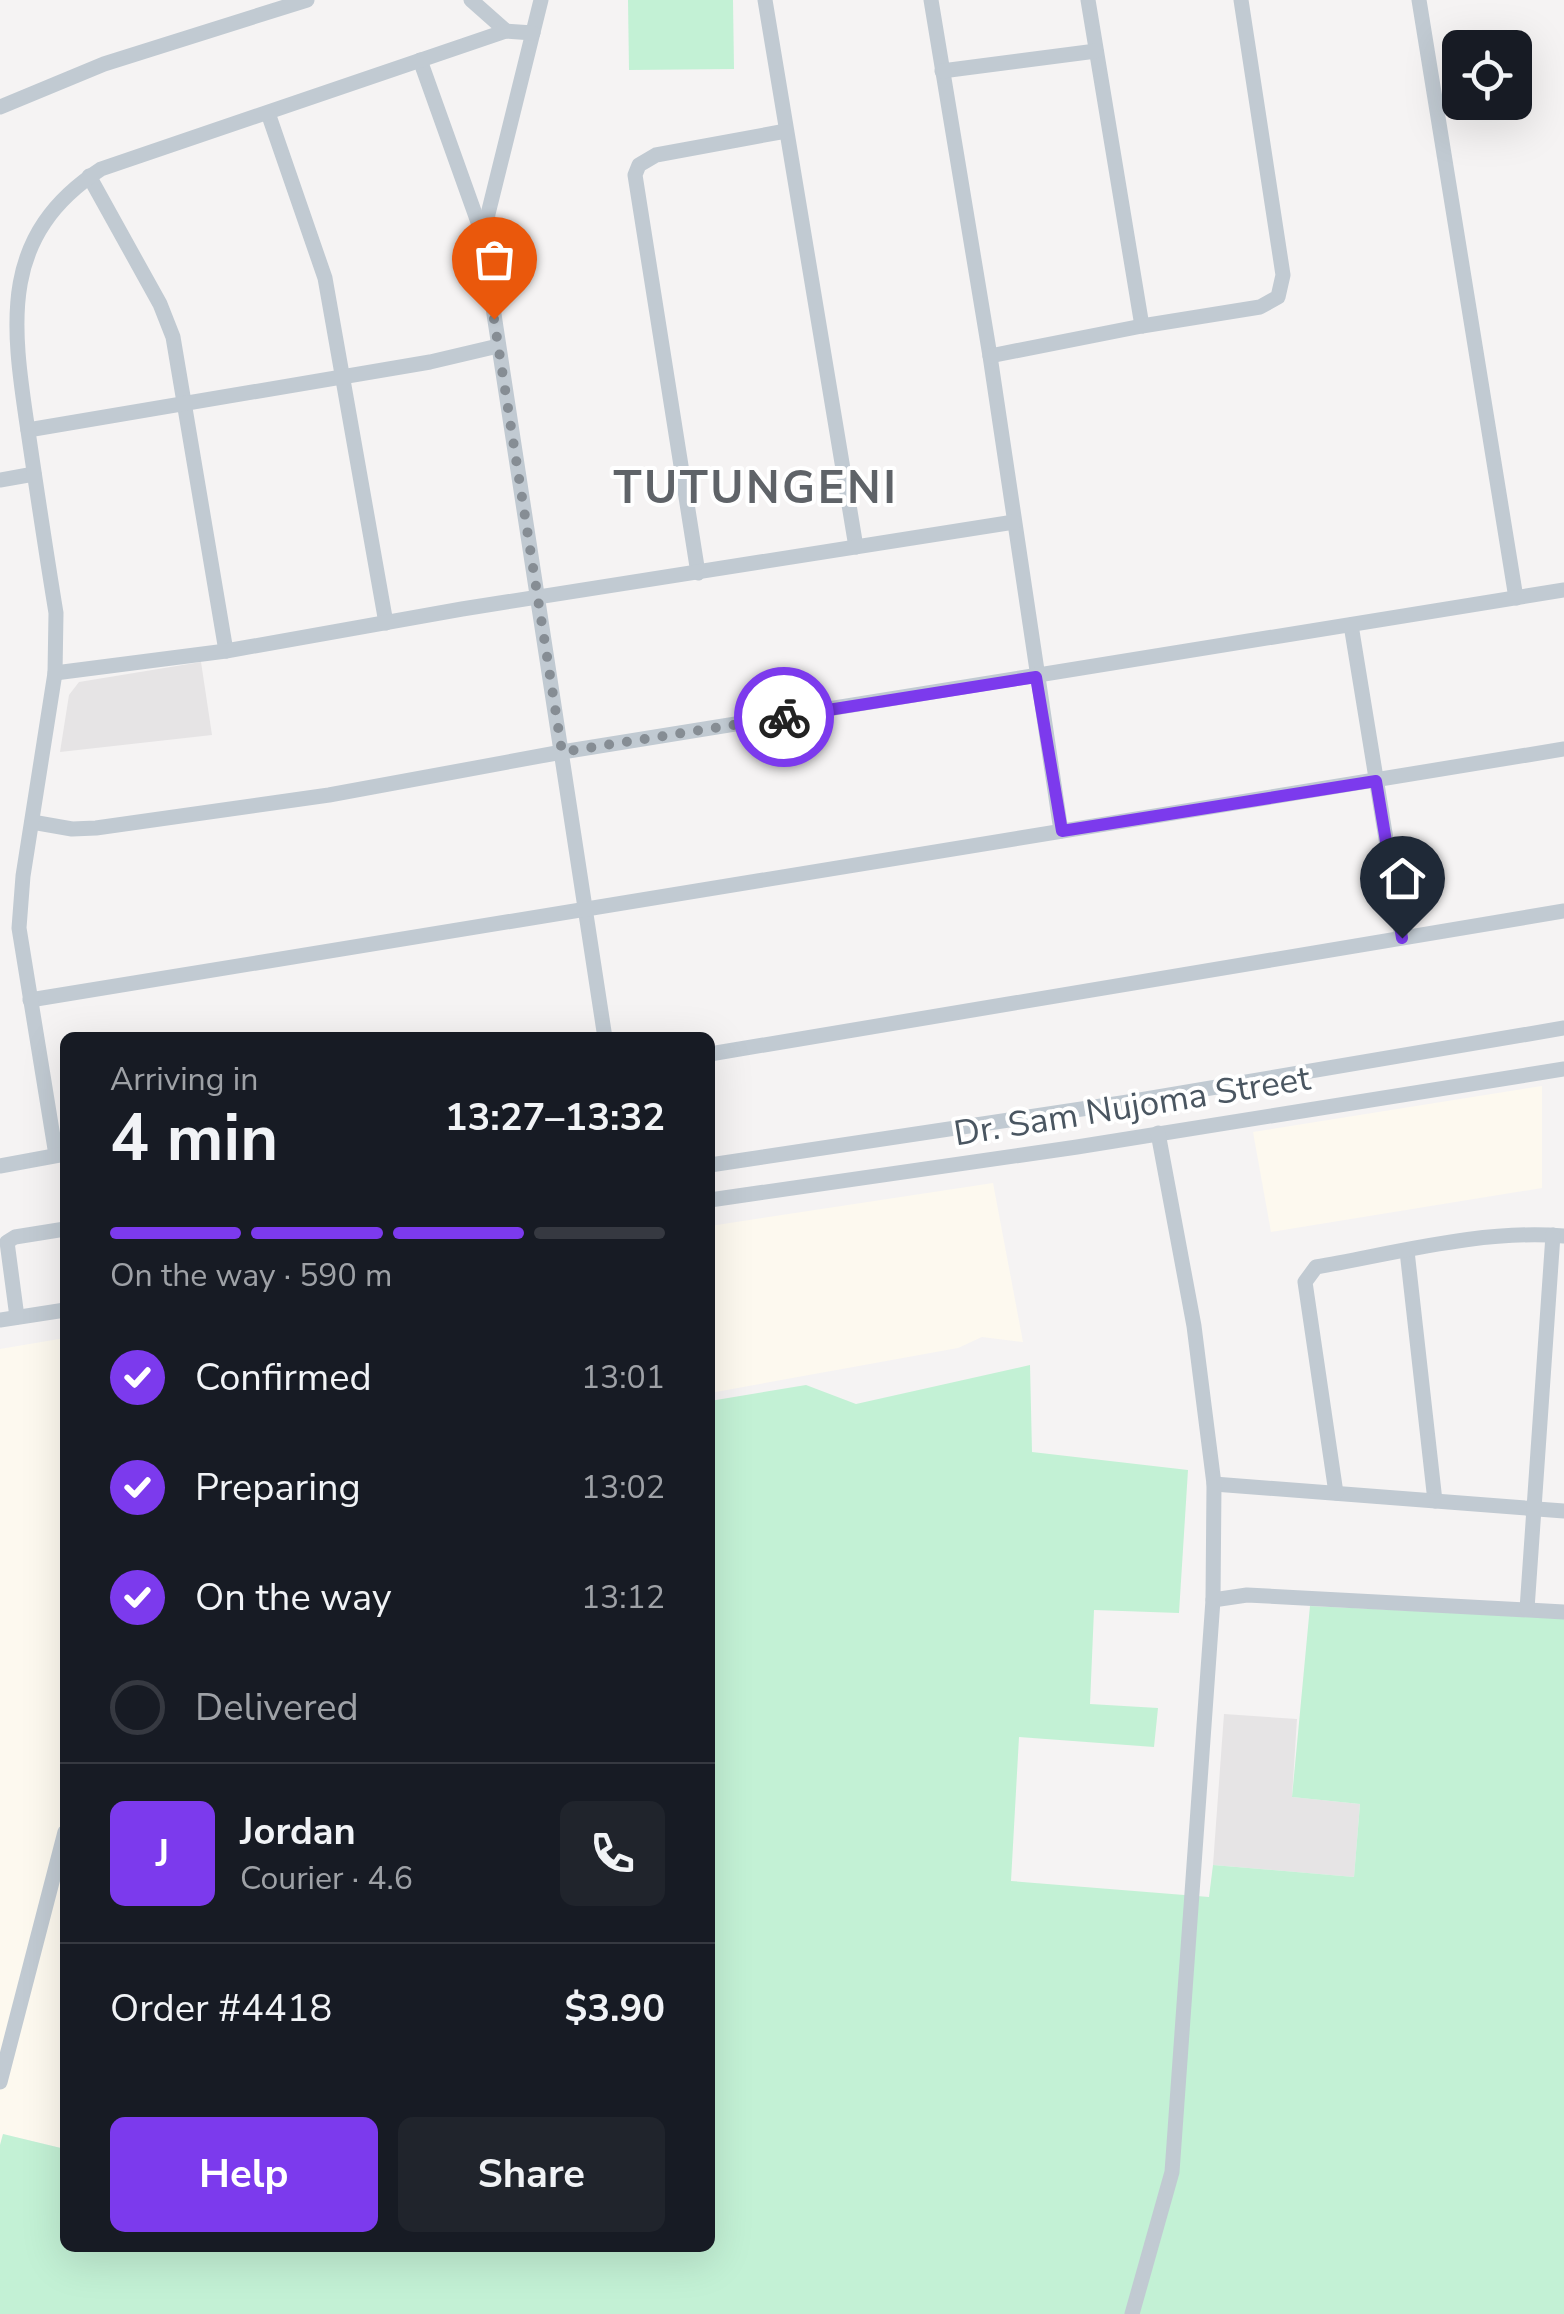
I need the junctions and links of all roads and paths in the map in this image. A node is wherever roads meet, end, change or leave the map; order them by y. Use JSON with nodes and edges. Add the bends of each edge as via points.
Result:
{"nodes":[{"id":1,"x":308,"y":0,"type":"edge"},
{"id":2,"x":471,"y":0,"type":"edge"},
{"id":3,"x":541,"y":0,"type":"edge"},
{"id":4,"x":765,"y":0,"type":"edge"},
{"id":5,"x":931,"y":0,"type":"edge"},
{"id":6,"x":1088,"y":0,"type":"edge"},
{"id":7,"x":1241,"y":0,"type":"edge"},
{"id":8,"x":1419,"y":0,"type":"edge"},
{"id":9,"x":506,"y":31,"type":"junction"},
{"id":10,"x":533,"y":33,"type":"junction"},
{"id":11,"x":1096,"y":51,"type":"junction"},
{"id":12,"x":420,"y":60,"type":"junction"},
{"id":13,"x":942,"y":71,"type":"junction"},
{"id":14,"x":0,"y":107,"type":"edge"},
{"id":15,"x":268,"y":112,"type":"junction"},
{"id":16,"x":786,"y":131,"type":"junction"},
{"id":17,"x":89,"y":176,"type":"junction"},
{"id":18,"x":484,"y":239,"type":"junction"},
{"id":19,"x":5,"y":310,"type":"edge"},
{"id":20,"x":1142,"y":326,"type":"junction"},
{"id":21,"x":498,"y":346,"type":"junction"},
{"id":22,"x":990,"y":356,"type":"junction"},
{"id":23,"x":342,"y":377,"type":"junction"},
{"id":24,"x":185,"y":404,"type":"junction"},
{"id":25,"x":28,"y":430,"type":"junction"},
{"id":26,"x":34,"y":474,"type":"junction"},
{"id":27,"x":0,"y":480,"type":"edge"},
{"id":28,"x":1014,"y":522,"type":"junction"},
{"id":29,"x":856,"y":548,"type":"junction"},
{"id":30,"x":698,"y":573,"type":"junction"},
{"id":31,"x":1564,"y":590,"type":"edge"},
{"id":32,"x":538,"y":598,"type":"junction"},
{"id":33,"x":1516,"y":598,"type":"junction"},
{"id":34,"x":386,"y":623,"type":"junction"},
{"id":35,"x":1351,"y":625,"type":"junction"},
{"id":36,"x":226,"y":652,"type":"junction"},
{"id":37,"x":55,"y":673,"type":"junction"},
{"id":38,"x":1036,"y":677,"type":"junction"},
{"id":39,"x":1564,"y":750,"type":"edge"},
{"id":40,"x":562,"y":752,"type":"junction"},
{"id":41,"x":1376,"y":781,"type":"junction"},
{"id":42,"x":32,"y":822,"type":"junction"},
{"id":43,"x":1062,"y":831,"type":"junction"},
{"id":44,"x":587,"y":908,"type":"junction"},
{"id":45,"x":1564,"y":912,"type":"edge"},
{"id":46,"x":1402,"y":938,"type":"junction"},
{"id":47,"x":30,"y":1000,"type":"junction"},
{"id":48,"x":1564,"y":1028,"type":"edge"},
{"id":49,"x":604,"y":1032,"type":"edge"},
{"id":50,"x":715,"y":1053,"type":"edge"},
{"id":51,"x":1564,"y":1068,"type":"edge"},
{"id":52,"x":1158,"y":1133,"type":"junction"},
{"id":53,"x":60,"y":1149,"type":"edge"},
{"id":54,"x":60,"y":1154,"type":"edge"},
{"id":55,"x":715,"y":1164,"type":"edge"},
{"id":56,"x":0,"y":1166,"type":"edge"},
{"id":57,"x":715,"y":1199,"type":"edge"},
{"id":58,"x":60,"y":1230,"type":"edge"},
{"id":59,"x":1558,"y":1236,"type":"edge"},
{"id":60,"x":1408,"y":1251,"type":"junction"},
{"id":61,"x":60,"y":1311,"type":"edge"},
{"id":62,"x":8,"y":1319,"type":"edge"},
{"id":63,"x":1214,"y":1484,"type":"junction"},
{"id":64,"x":1336,"y":1493,"type":"junction"},
{"id":65,"x":1434,"y":1502,"type":"junction"},
{"id":66,"x":1534,"y":1509,"type":"junction"},
{"id":67,"x":1564,"y":1511,"type":"edge"},
{"id":68,"x":1213,"y":1600,"type":"junction"},
{"id":69,"x":1527,"y":1609,"type":"junction"},
{"id":70,"x":1564,"y":1612,"type":"edge"},
{"id":71,"x":60,"y":1851,"type":"edge"},
{"id":72,"x":0,"y":2082,"type":"edge"},
{"id":73,"x":1132,"y":2314,"type":"edge"}],
"edges":[{"from":1,"to":14,"type":"street","via":[[104,64]]},
{"from":2,"to":9,"type":"street"},
{"from":3,"to":10,"type":"street"},
{"from":4,"to":16,"type":"street"},
{"from":5,"to":13,"type":"street"},
{"from":6,"to":11,"type":"street"},
{"from":7,"to":20,"type":"street","via":[[1282,288],[1260,308]]},
{"from":8,"to":33,"type":"street"},
{"from":9,"to":10,"type":"street"},
{"from":9,"to":12,"type":"street"},
{"from":10,"to":18,"type":"street"},
{"from":11,"to":13,"type":"street"},
{"from":11,"to":20,"type":"street"},
{"from":12,"to":15,"type":"street"},
{"from":12,"to":18,"type":"street"},
{"from":13,"to":22,"type":"street"},
{"from":15,"to":17,"type":"street"},
{"from":15,"to":23,"type":"street","via":[[325,278]]},
{"from":16,"to":29,"type":"street"},
{"from":16,"to":30,"type":"street","via":[[656,155],[635,176]]},
{"from":17,"to":19,"type":"street","via":[[42,216]]},
{"from":17,"to":24,"type":"street","via":[[160,304]]},
{"from":18,"to":21,"type":"street"},
{"from":19,"to":25,"type":"street"},
{"from":20,"to":22,"type":"street"},
{"from":21,"to":23,"type":"street"},
{"from":21,"to":32,"type":"street"},
{"from":22,"to":28,"type":"street"},
{"from":23,"to":24,"type":"street"},
{"from":23,"to":34,"type":"street"},
{"from":24,"to":25,"type":"street"},
{"from":24,"to":36,"type":"street"},
{"from":25,"to":26,"type":"street"},
{"from":26,"to":27,"type":"street"},
{"from":26,"to":37,"type":"street","via":[[56,613]]},
{"from":28,"to":29,"type":"street"},
{"from":28,"to":38,"type":"street"},
{"from":29,"to":30,"type":"street"},
{"from":30,"to":32,"type":"street"},
{"from":31,"to":33,"type":"street"},
{"from":32,"to":34,"type":"street"},
{"from":32,"to":40,"type":"street"},
{"from":33,"to":35,"type":"street"},
{"from":34,"to":36,"type":"street"},
{"from":35,"to":38,"type":"street"},
{"from":35,"to":41,"type":"street"},
{"from":36,"to":37,"type":"street"},
{"from":37,"to":42,"type":"street"},
{"from":38,"to":40,"type":"street"},
{"from":38,"to":43,"type":"street"},
{"from":39,"to":41,"type":"street"},
{"from":40,"to":42,"type":"street","via":[[330,795],[96,828]]},
{"from":40,"to":44,"type":"street"},
{"from":41,"to":43,"type":"street"},
{"from":41,"to":46,"type":"street"},
{"from":42,"to":47,"type":"street","via":[[20,916]]},
{"from":43,"to":44,"type":"street"},
{"from":44,"to":47,"type":"street"},
{"from":44,"to":49,"type":"street"},
{"from":45,"to":46,"type":"street"},
{"from":46,"to":50,"type":"street"},
{"from":47,"to":53,"type":"street"},
{"from":48,"to":55,"type":"street"},
{"from":51,"to":52,"type":"street","name":"Dr. Sam Nujoma Street"},
{"from":52,"to":57,"type":"street","name":"Dr. Sam Nujoma Street"},
{"from":52,"to":63,"type":"street","via":[[1194,1326]]},
{"from":54,"to":56,"type":"street"},
{"from":58,"to":62,"type":"street","via":[[7,1242]]},
{"from":59,"to":60,"type":"street"},
{"from":59,"to":66,"type":"street"},
{"from":60,"to":64,"type":"street","via":[[1316,1267],[1305,1282]]},
{"from":60,"to":65,"type":"street"},
{"from":61,"to":62,"type":"street"},
{"from":63,"to":64,"type":"street"},
{"from":63,"to":68,"type":"street"},
{"from":64,"to":65,"type":"street"},
{"from":65,"to":66,"type":"street"},
{"from":66,"to":67,"type":"street"},
{"from":66,"to":69,"type":"street"},
{"from":68,"to":69,"type":"street","via":[[1247,1594]]},
{"from":68,"to":73,"type":"street","via":[[1172,2172]]},
{"from":69,"to":70,"type":"street"},
{"from":71,"to":72,"type":"street"}]}
